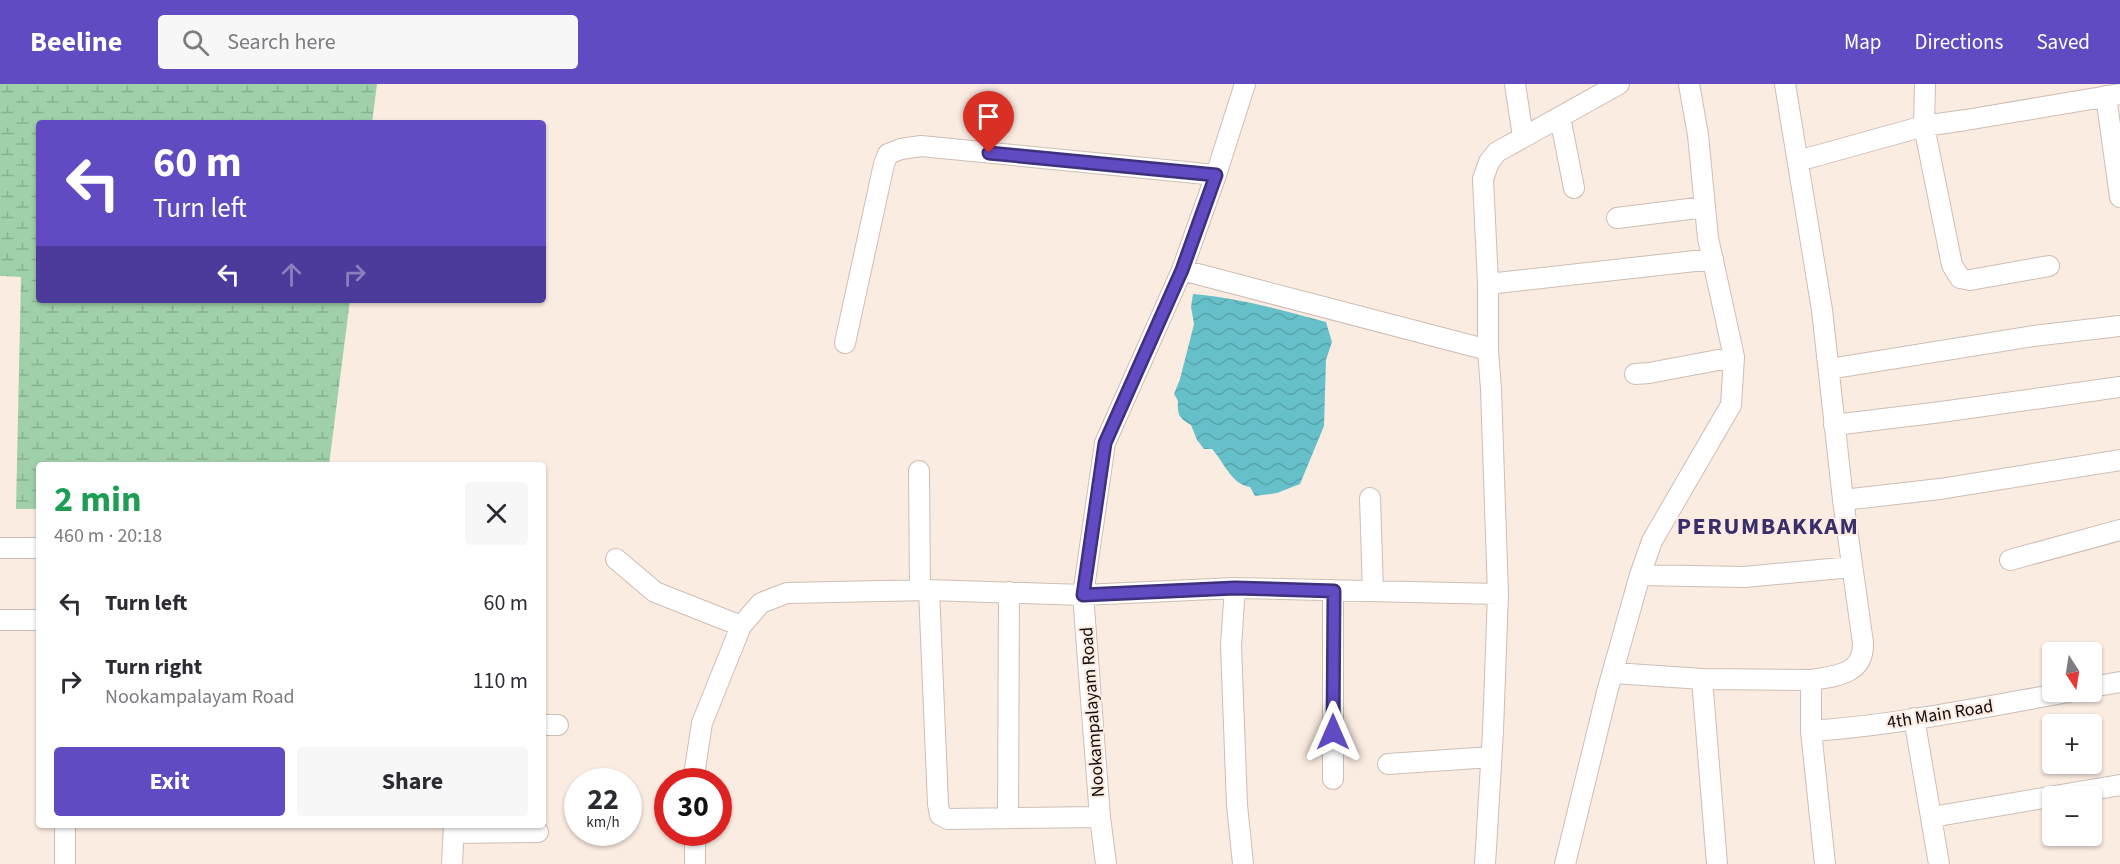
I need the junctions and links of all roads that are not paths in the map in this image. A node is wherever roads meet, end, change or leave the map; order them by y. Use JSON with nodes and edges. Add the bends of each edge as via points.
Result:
{"nodes":[{"id":1,"x":1245,"y":84,"type":"edge"},
{"id":2,"x":1515,"y":84,"type":"edge"},
{"id":3,"x":1619,"y":84,"type":"edge"},
{"id":4,"x":1689,"y":84,"type":"edge"},
{"id":5,"x":1785,"y":84,"type":"edge"},
{"id":6,"x":1925,"y":84,"type":"edge"},
{"id":7,"x":2113,"y":95,"type":"edge"},
{"id":8,"x":1560,"y":117,"type":"junction"},
{"id":9,"x":1924,"y":126,"type":"junction"},
{"id":10,"x":1523,"y":137,"type":"junction"},
{"id":11,"x":1798,"y":161,"type":"junction"},
{"id":12,"x":1216,"y":175,"type":"junction"},
{"id":13,"x":1574,"y":188,"type":"dead end"},
{"id":14,"x":2120,"y":197,"type":"edge"},
{"id":15,"x":1705,"y":207,"type":"junction"},
{"id":16,"x":1617,"y":218,"type":"dead end"},
{"id":17,"x":1713,"y":259,"type":"junction"},
{"id":18,"x":2049,"y":266,"type":"dead end"},
{"id":19,"x":1182,"y":270,"type":"junction"},
{"id":20,"x":1488,"y":284,"type":"junction"},
{"id":21,"x":2120,"y":326,"type":"edge"},
{"id":22,"x":845,"y":343,"type":"dead end"},
{"id":23,"x":1488,"y":350,"type":"junction"},
{"id":24,"x":1734,"y":357,"type":"junction"},
{"id":25,"x":1829,"y":369,"type":"junction"},
{"id":26,"x":1635,"y":374,"type":"dead end"},
{"id":27,"x":2120,"y":387,"type":"edge"},
{"id":28,"x":1834,"y":425,"type":"junction"},
{"id":29,"x":2120,"y":460,"type":"edge"},
{"id":30,"x":919,"y":471,"type":"dead end"},
{"id":31,"x":1370,"y":498,"type":"dead end"},
{"id":32,"x":1843,"y":500,"type":"junction"},
{"id":33,"x":2120,"y":530,"type":"edge"},
{"id":34,"x":0,"y":548,"type":"edge"},
{"id":35,"x":36,"y":548,"type":"edge"},
{"id":36,"x":616,"y":559,"type":"dead end"},
{"id":37,"x":2010,"y":560,"type":"dead end"},
{"id":38,"x":1852,"y":567,"type":"junction"},
{"id":39,"x":1640,"y":575,"type":"junction"},
{"id":40,"x":1235,"y":588,"type":"junction"},
{"id":41,"x":924,"y":590,"type":"junction"},
{"id":42,"x":1334,"y":591,"type":"junction"},
{"id":43,"x":1373,"y":591,"type":"junction"},
{"id":44,"x":1009,"y":592,"type":"junction"},
{"id":45,"x":1497,"y":594,"type":"junction"},
{"id":46,"x":1083,"y":595,"type":"junction"},
{"id":47,"x":0,"y":620,"type":"edge"},
{"id":48,"x":36,"y":620,"type":"edge"},
{"id":49,"x":741,"y":626,"type":"junction"},
{"id":50,"x":1614,"y":673,"type":"junction"},
{"id":51,"x":1702,"y":679,"type":"junction"},
{"id":52,"x":1810,"y":680,"type":"junction"},
{"id":53,"x":2120,"y":682,"type":"edge"},
{"id":54,"x":2102,"y":685,"type":"edge"},
{"id":55,"x":2042,"y":697,"type":"edge"},
{"id":56,"x":1914,"y":718,"type":"junction"},
{"id":57,"x":1811,"y":731,"type":"junction"},
{"id":58,"x":1491,"y":757,"type":"junction"},
{"id":59,"x":1388,"y":764,"type":"dead end"},
{"id":60,"x":695,"y":768,"type":"edge"},
{"id":61,"x":1333,"y":779,"type":"dead end"},
{"id":62,"x":2120,"y":785,"type":"edge"},
{"id":63,"x":1100,"y":817,"type":"junction"},
{"id":64,"x":1932,"y":817,"type":"junction"},
{"id":65,"x":1008,"y":818,"type":"junction"},
{"id":66,"x":65,"y":828,"type":"edge"},
{"id":67,"x":454,"y":829,"type":"edge"},
{"id":68,"x":538,"y":832,"type":"dead end"},
{"id":69,"x":695,"y":846,"type":"edge"},
{"id":70,"x":65,"y":864,"type":"edge"},
{"id":71,"x":452,"y":864,"type":"edge"},
{"id":72,"x":695,"y":864,"type":"edge"},
{"id":73,"x":1106,"y":864,"type":"edge"},
{"id":74,"x":1243,"y":864,"type":"edge"},
{"id":75,"x":1485,"y":864,"type":"edge"},
{"id":76,"x":1565,"y":864,"type":"edge"},
{"id":77,"x":1717,"y":864,"type":"edge"},
{"id":78,"x":1825,"y":864,"type":"edge"},
{"id":79,"x":1939,"y":864,"type":"edge"}],
"edges":[{"from":1,"to":12,"type":"street","name":"Nookampalayam Road"},
{"from":2,"to":10,"type":"street"},
{"from":3,"to":8,"type":"street"},
{"from":4,"to":15,"type":"street"},
{"from":5,"to":11,"type":"street"},
{"from":6,"to":9,"type":"street"},
{"from":7,"to":9,"type":"street"},
{"from":7,"to":14,"type":"street"},
{"from":8,"to":10,"type":"street"},
{"from":8,"to":13,"type":"street"},
{"from":9,"to":11,"type":"street"},
{"from":9,"to":18,"type":"street","via":[[1952,265],[1960,278],[1970,280]]},
{"from":10,"to":20,"type":"street","via":[[1497,152],[1483,179]]},
{"from":11,"to":25,"type":"street"},
{"from":12,"to":19,"type":"street","name":"Nookampalayam Road"},
{"from":12,"to":22,"type":"street","via":[[921,146],[888,154]]},
{"from":15,"to":16,"type":"street"},
{"from":15,"to":17,"type":"street"},
{"from":17,"to":20,"type":"street"},
{"from":17,"to":24,"type":"street"},
{"from":19,"to":23,"type":"street"},
{"from":19,"to":46,"type":"street","name":"Nookampalayam Road","via":[[1105,443]]},
{"from":20,"to":23,"type":"street"},
{"from":21,"to":25,"type":"street"},
{"from":23,"to":45,"type":"street"},
{"from":24,"to":26,"type":"street"},
{"from":24,"to":39,"type":"street","via":[[1731,405],[1652,541]]},
{"from":25,"to":28,"type":"street"},
{"from":27,"to":28,"type":"street"},
{"from":28,"to":32,"type":"street"},
{"from":29,"to":32,"type":"street"},
{"from":30,"to":41,"type":"street"},
{"from":31,"to":43,"type":"street"},
{"from":32,"to":38,"type":"street"},
{"from":33,"to":37,"type":"street"},
{"from":34,"to":35,"type":"street"},
{"from":36,"to":49,"type":"street","via":[[655,592]]},
{"from":38,"to":39,"type":"street","via":[[1744,577]]},
{"from":38,"to":52,"type":"street","via":[[1863,643],[1861,660],[1843,674]]},
{"from":39,"to":50,"type":"street"},
{"from":40,"to":42,"type":"street"},
{"from":40,"to":46,"type":"street"},
{"from":40,"to":74,"type":"street","via":[[1231,645]]},
{"from":41,"to":44,"type":"street"},
{"from":41,"to":49,"type":"street","via":[[787,593],[760,603]]},
{"from":41,"to":65,"type":"street","via":[[940,814],[948,819]]},
{"from":42,"to":43,"type":"street"},
{"from":42,"to":61,"type":"street"},
{"from":43,"to":45,"type":"street"},
{"from":44,"to":46,"type":"street"},
{"from":44,"to":65,"type":"street"},
{"from":45,"to":58,"type":"street"},
{"from":46,"to":63,"type":"street","name":"Nookampalayam Road"},
{"from":47,"to":48,"type":"street"},
{"from":49,"to":60,"type":"street","via":[[702,723]]},
{"from":50,"to":51,"type":"street"},
{"from":50,"to":76,"type":"street"},
{"from":51,"to":52,"type":"street"},
{"from":51,"to":77,"type":"street"},
{"from":52,"to":57,"type":"street"},
{"from":53,"to":54,"type":"street"},
{"from":55,"to":56,"type":"street","name":"4th Main Road"},
{"from":56,"to":57,"type":"street","name":"4th Main Road"},
{"from":56,"to":64,"type":"street"},
{"from":57,"to":78,"type":"street"},
{"from":58,"to":59,"type":"street"},
{"from":58,"to":75,"type":"street"},
{"from":62,"to":64,"type":"street"},
{"from":63,"to":65,"type":"street"},
{"from":63,"to":73,"type":"street","name":"Nookampalayam Road"},
{"from":64,"to":79,"type":"street"},
{"from":66,"to":70,"type":"street"},
{"from":67,"to":68,"type":"street"},
{"from":67,"to":71,"type":"street"},
{"from":69,"to":72,"type":"street"}]}
